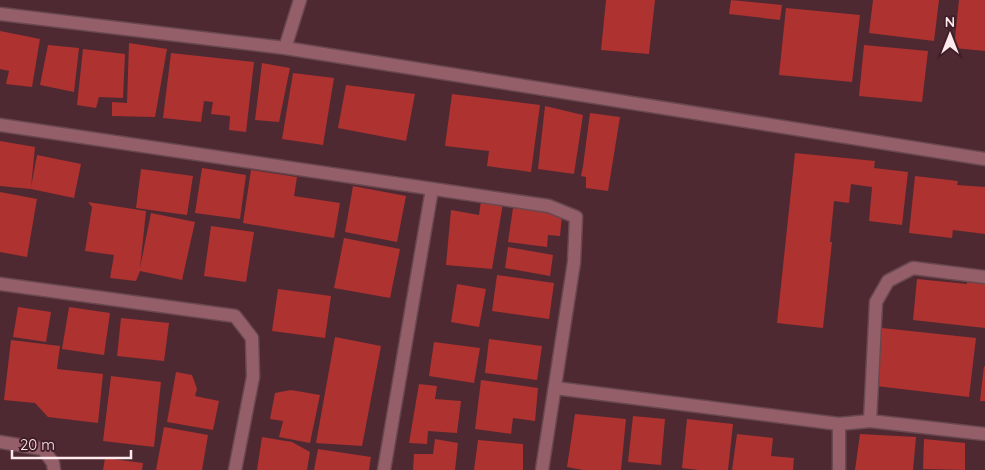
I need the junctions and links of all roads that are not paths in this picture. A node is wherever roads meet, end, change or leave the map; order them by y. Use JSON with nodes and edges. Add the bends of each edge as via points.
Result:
{"nodes":[{"id":1,"x":300,"y":0,"type":"edge"},
{"id":2,"x":0,"y":14,"type":"edge"},
{"id":3,"x":285,"y":48,"type":"junction"},
{"id":4,"x":0,"y":125,"type":"edge"},
{"id":5,"x":985,"y":159,"type":"edge"},
{"id":6,"x":432,"y":189,"type":"junction"},
{"id":7,"x":985,"y":277,"type":"edge"},
{"id":8,"x":0,"y":284,"type":"edge"},
{"id":9,"x":555,"y":388,"type":"junction"},
{"id":10,"x":870,"y":421,"type":"junction"},
{"id":11,"x":839,"y":424,"type":"junction"},
{"id":12,"x":985,"y":434,"type":"edge"},
{"id":13,"x":0,"y":442,"type":"edge"},
{"id":14,"x":54,"y":470,"type":"edge"},
{"id":15,"x":235,"y":470,"type":"edge"},
{"id":16,"x":384,"y":470,"type":"edge"},
{"id":17,"x":542,"y":470,"type":"edge"},
{"id":18,"x":839,"y":470,"type":"edge"}],
"edges":[{"from":1,"to":3,"type":"street"},
{"from":2,"to":3,"type":"street"},
{"from":3,"to":5,"type":"street"},
{"from":4,"to":6,"type":"street"},
{"from":6,"to":9,"type":"street","via":[[550,206],[576,217],[574,262]]},
{"from":6,"to":16,"type":"street"},
{"from":7,"to":10,"type":"street","via":[[913,268],[888,281],[876,302]]},
{"from":8,"to":15,"type":"street","via":[[235,316],[252,338],[253,377]]},
{"from":9,"to":11,"type":"street"},
{"from":9,"to":17,"type":"street"},
{"from":10,"to":11,"type":"street"},
{"from":10,"to":12,"type":"street"},
{"from":11,"to":18,"type":"street"},
{"from":13,"to":14,"type":"street","via":[[43,449]]}]}
